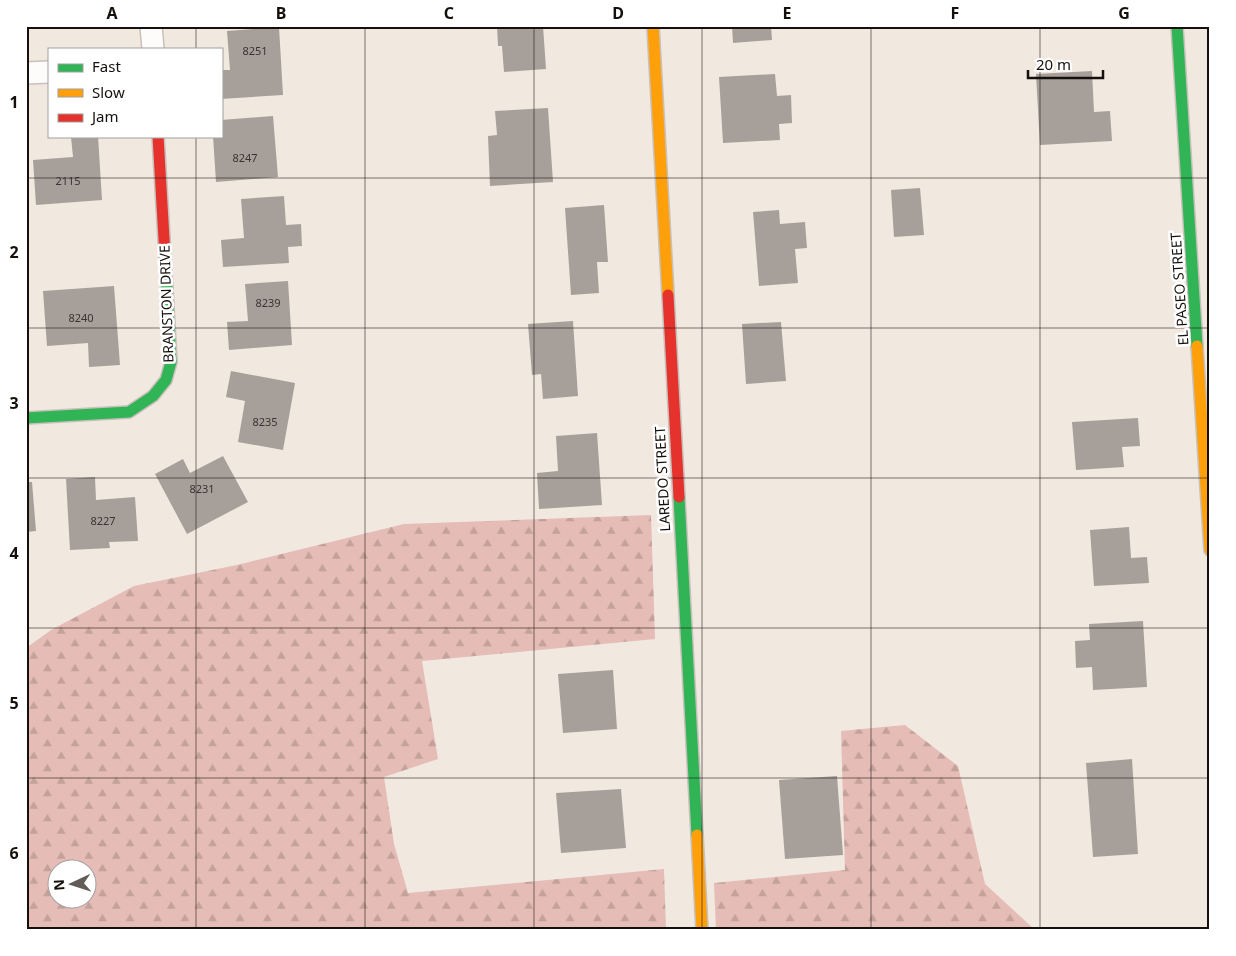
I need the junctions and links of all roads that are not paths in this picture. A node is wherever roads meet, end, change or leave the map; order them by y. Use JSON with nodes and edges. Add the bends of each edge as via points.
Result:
{"nodes":[{"id":1,"x":151,"y":26,"type":"edge"},
{"id":2,"x":653,"y":26,"type":"edge"},
{"id":3,"x":1177,"y":26,"type":"edge"},
{"id":4,"x":153,"y":48,"type":"edge"},
{"id":5,"x":48,"y":72,"type":"edge"},
{"id":6,"x":26,"y":73,"type":"edge"},
{"id":7,"x":158,"y":138,"type":"edge"},
{"id":8,"x":26,"y":418,"type":"edge"},
{"id":9,"x":1210,"y":550,"type":"edge"},
{"id":10,"x":702,"y":930,"type":"edge"}],
"edges":[{"from":1,"to":4,"type":"street"},
{"from":2,"to":10,"type":"street","name":"LAREDO STREET"},
{"from":3,"to":9,"type":"street","name":"EL PASEO STREET"},
{"from":5,"to":6,"type":"street"},
{"from":7,"to":8,"type":"street","name":"BRANSTON DRIVE","via":[[171,362],[166,380],[153,396],[129,412]]}]}
